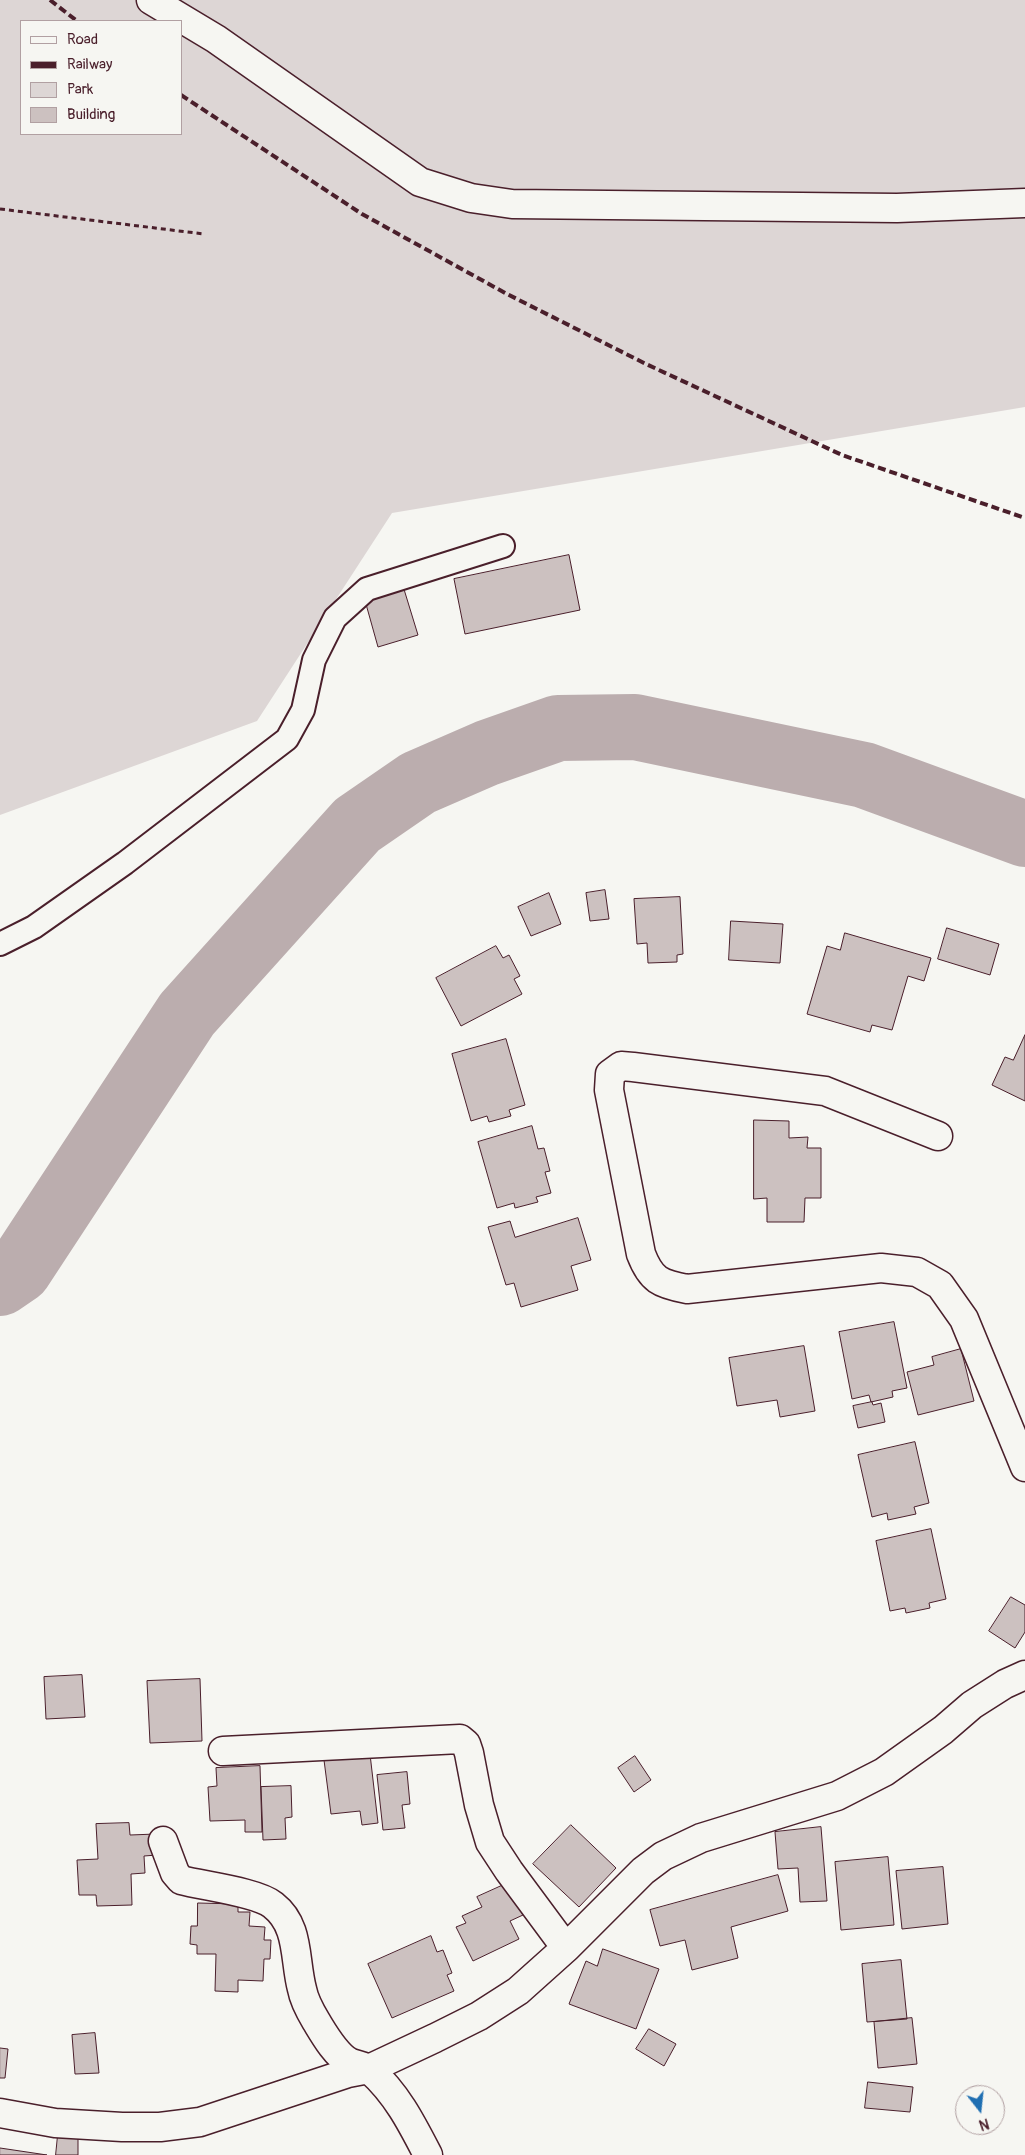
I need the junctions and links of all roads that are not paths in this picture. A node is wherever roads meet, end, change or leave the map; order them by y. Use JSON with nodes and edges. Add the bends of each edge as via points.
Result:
{"nodes":[{"id":1,"x":151,"y":0,"type":"edge"},
{"id":2,"x":1025,"y":203,"type":"edge"},
{"id":3,"x":503,"y":546,"type":"dead end"},
{"id":4,"x":0,"y":944,"type":"edge"},
{"id":5,"x":938,"y":1136,"type":"dead end"},
{"id":6,"x":1025,"y":1467,"type":"edge"},
{"id":7,"x":1025,"y":1675,"type":"edge"},
{"id":8,"x":223,"y":1751,"type":"dead end"},
{"id":9,"x":163,"y":1841,"type":"dead end"},
{"id":10,"x":566,"y":1948,"type":"junction"},
{"id":11,"x":369,"y":2069,"type":"junction"},
{"id":12,"x":0,"y":2114,"type":"edge"},
{"id":13,"x":428,"y":2155,"type":"edge"}],
"edges":[{"from":1,"to":2,"type":"street","via":[[216,39],[420,182],[471,198],[522,205],[898,208]]},
{"from":3,"to":4,"type":"lane","via":[[367,588],[335,618],[314,660],[303,710],[287,739],[125,863],[34,927]]},
{"from":5,"to":6,"type":"street","via":[[825,1091],[621,1066],[610,1074],[609,1090],[648,1271],[663,1285],[687,1289],[881,1268],[917,1272],[940,1285],[964,1319]]},
{"from":7,"to":10,"type":"street","via":[[972,1705],[884,1772],[837,1796],[701,1838],[663,1856],[643,1871]]},
{"from":8,"to":10,"type":"street","via":[[460,1739],[469,1753],[490,1842]]},
{"from":9,"to":11,"type":"street","via":[[175,1873],[181,1880],[248,1895],[271,1903],[281,1912],[294,1935],[302,1991],[316,2021],[338,2052],[349,2061]]},
{"from":10,"to":11,"type":"street","via":[[518,1991],[479,2016]]},
{"from":11,"to":12,"type":"street","via":[[200,2122],[160,2127],[55,2123]]},
{"from":11,"to":13,"type":"street","via":[[401,2104]]}]}
